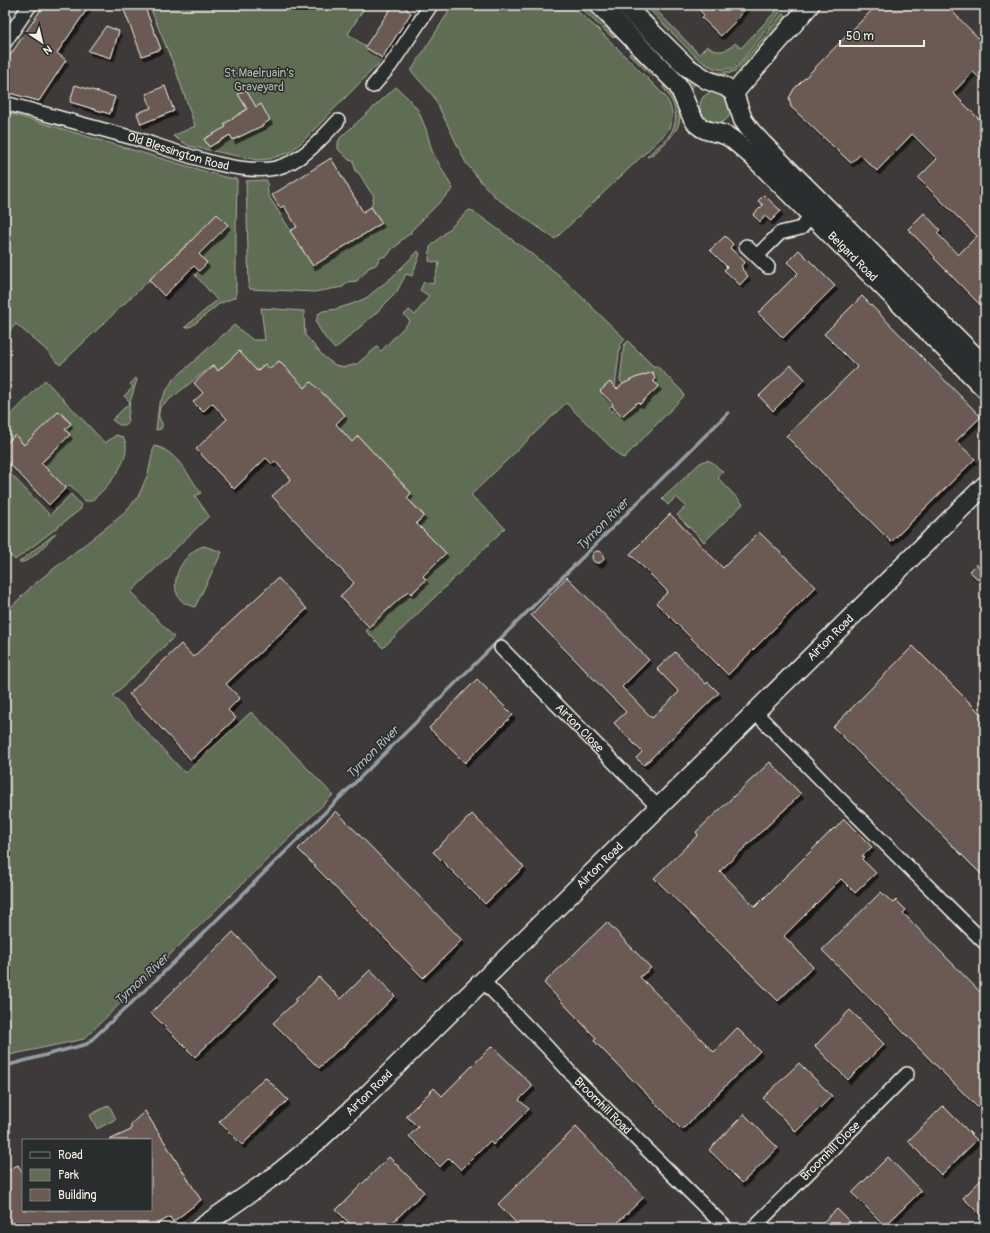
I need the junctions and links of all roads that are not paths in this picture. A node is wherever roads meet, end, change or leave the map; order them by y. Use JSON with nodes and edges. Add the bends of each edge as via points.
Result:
{"nodes":[{"id":1,"x":30,"y":5,"type":"edge"},
{"id":2,"x":432,"y":5,"type":"edge"},
{"id":3,"x":599,"y":5,"type":"edge"},
{"id":4,"x":624,"y":5,"type":"edge"},
{"id":5,"x":810,"y":5,"type":"edge"},
{"id":6,"x":5,"y":42,"type":"edge"},
{"id":7,"x":716,"y":84,"type":"junction"},
{"id":8,"x":373,"y":86,"type":"dead end"},
{"id":9,"x":736,"y":99,"type":"junction"},
{"id":10,"x":5,"y":103,"type":"edge"},
{"id":11,"x":691,"y":113,"type":"junction"},
{"id":12,"x":338,"y":121,"type":"dead end"},
{"id":13,"x":714,"y":132,"type":"junction"},
{"id":14,"x":817,"y":210,"type":"junction"},
{"id":15,"x":746,"y":246,"type":"dead end"},
{"id":16,"x":757,"y":256,"type":"junction"},
{"id":17,"x":768,"y":267,"type":"dead end"},
{"id":18,"x":985,"y":366,"type":"edge"},
{"id":19,"x":985,"y":389,"type":"edge"},
{"id":20,"x":985,"y":485,"type":"edge"},
{"id":21,"x":501,"y":648,"type":"dead end"},
{"id":22,"x":755,"y":712,"type":"junction"},
{"id":23,"x":658,"y":808,"type":"junction"},
{"id":24,"x":985,"y":943,"type":"edge"},
{"id":25,"x":482,"y":982,"type":"junction"},
{"id":26,"x":907,"y":1074,"type":"dead end"},
{"id":27,"x":200,"y":1228,"type":"edge"},
{"id":28,"x":726,"y":1228,"type":"edge"},
{"id":29,"x":753,"y":1228,"type":"edge"}],
"edges":[{"from":1,"to":6,"type":"street"},
{"from":2,"to":8,"type":"street"},
{"from":3,"to":11,"type":"street","name":"Belgard Road","via":[[672,78],[682,91]]},
{"from":4,"to":7,"type":"street","via":[[687,67]]},
{"from":5,"to":9,"type":"street"},
{"from":7,"to":9,"type":"street","via":[[726,87]]},
{"from":7,"to":11,"type":"street","via":[[702,87],[694,94]]},
{"from":9,"to":13,"type":"street","via":[[738,112],[735,119],[726,129]]},
{"from":9,"to":14,"type":"street","name":"Belgard Road","via":[[751,131]]},
{"from":10,"to":12,"type":"street","name":"Old Blessington Road","via":[[226,165],[257,170],[277,168],[300,158]]},
{"from":11,"to":13,"type":"street","name":"Belgard Road","via":[[699,126]]},
{"from":13,"to":14,"type":"street","name":"Belgard Road","via":[[725,135],[737,143]]},
{"from":14,"to":16,"type":"street","via":[[801,228],[780,233]]},
{"from":14,"to":18,"type":"street","name":"Belgard Road"},
{"from":14,"to":19,"type":"street","name":"Belgard Road"},
{"from":15,"to":16,"type":"street"},
{"from":16,"to":17,"type":"street"},
{"from":20,"to":22,"type":"street","name":"Airton Road"},
{"from":21,"to":23,"type":"street","name":"Airton Close"},
{"from":22,"to":23,"type":"street","name":"Airton Road"},
{"from":22,"to":24,"type":"street"},
{"from":23,"to":25,"type":"street","name":"Airton Road"},
{"from":25,"to":27,"type":"street","name":"Airton Road","via":[[319,1140],[277,1174]]},
{"from":25,"to":28,"type":"street","name":"Broomhill Road"},
{"from":26,"to":29,"type":"street","name":"Broomhill Close"}]}
